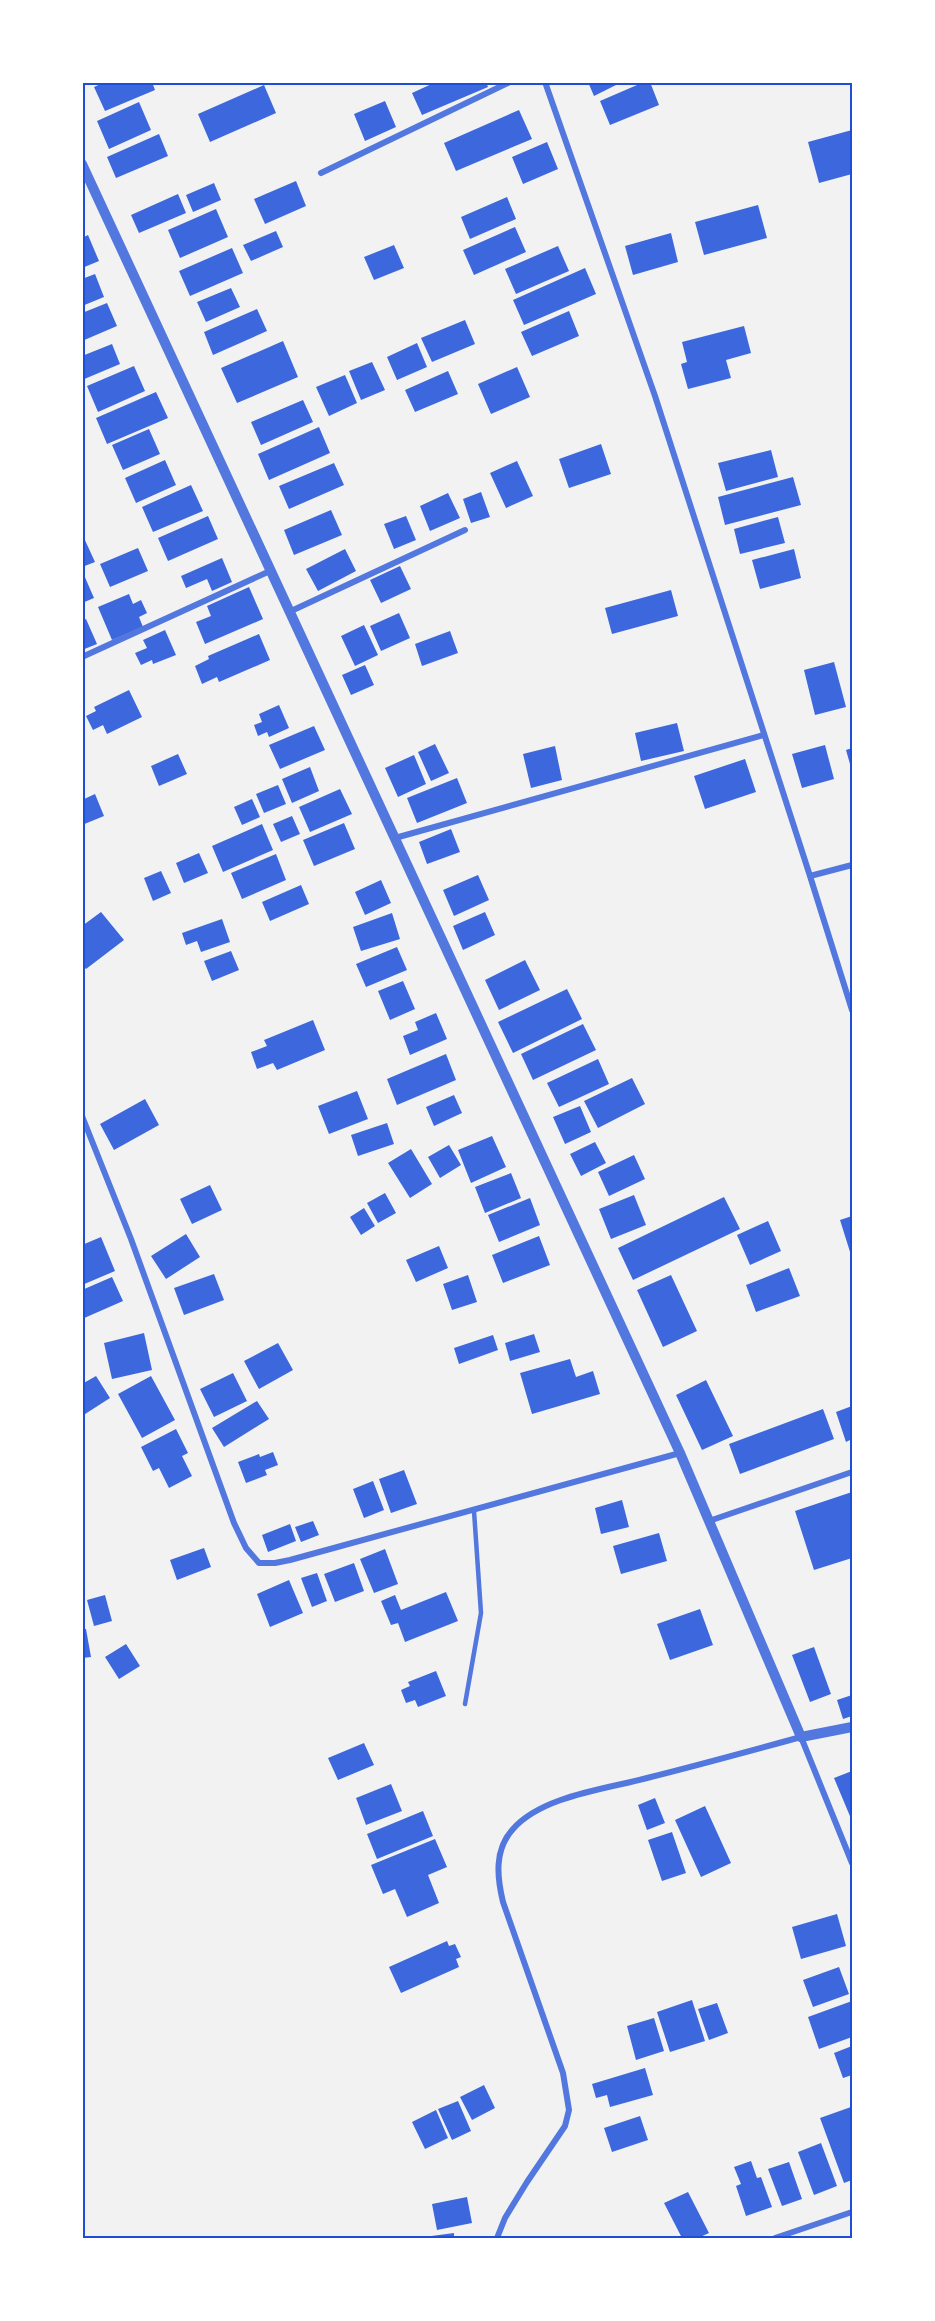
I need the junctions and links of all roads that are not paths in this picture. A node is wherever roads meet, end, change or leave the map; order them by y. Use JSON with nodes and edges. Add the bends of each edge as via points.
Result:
{"nodes":[{"id":1,"x":510,"y":82,"type":"edge"},
{"id":2,"x":545,"y":82,"type":"edge"},
{"id":3,"x":82,"y":164,"type":"edge"},
{"id":4,"x":321,"y":173,"type":"dead end"},
{"id":5,"x":465,"y":530,"type":"dead end"},
{"id":6,"x":270,"y":571,"type":"junction"},
{"id":7,"x":289,"y":612,"type":"junction"},
{"id":8,"x":82,"y":657,"type":"edge"},
{"id":9,"x":764,"y":735,"type":"junction"},
{"id":10,"x":395,"y":837,"type":"junction"},
{"id":11,"x":852,"y":865,"type":"edge"},
{"id":12,"x":810,"y":876,"type":"junction"},
{"id":13,"x":852,"y":1010,"type":"edge"},
{"id":14,"x":82,"y":1116,"type":"edge"},
{"id":15,"x":680,"y":1453,"type":"junction"},
{"id":16,"x":852,"y":1472,"type":"edge"},
{"id":17,"x":474,"y":1511,"type":"junction"},
{"id":18,"x":709,"y":1521,"type":"junction"},
{"id":19,"x":465,"y":1704,"type":"dead end"},
{"id":20,"x":852,"y":1727,"type":"edge"},
{"id":21,"x":801,"y":1737,"type":"junction"},
{"id":22,"x":852,"y":1863,"type":"edge"},
{"id":23,"x":852,"y":2212,"type":"edge"},
{"id":24,"x":497,"y":2238,"type":"edge"},
{"id":25,"x":775,"y":2238,"type":"edge"}],
"edges":[{"from":1,"to":4,"type":"street"},
{"from":2,"to":9,"type":"street","via":[[655,396]]},
{"from":3,"to":6,"type":"street"},
{"from":5,"to":7,"type":"street"},
{"from":6,"to":7,"type":"street"},
{"from":6,"to":8,"type":"street"},
{"from":7,"to":10,"type":"street"},
{"from":9,"to":10,"type":"street"},
{"from":9,"to":12,"type":"street"},
{"from":10,"to":15,"type":"street"},
{"from":11,"to":12,"type":"street"},
{"from":12,"to":13,"type":"street"},
{"from":14,"to":17,"type":"street","via":[[132,1239],[234,1523],[253,1558],[259,1563],[275,1563]]},
{"from":15,"to":17,"type":"street"},
{"from":15,"to":18,"type":"street"},
{"from":16,"to":18,"type":"street"},
{"from":17,"to":19,"type":"lane","via":[[482,1613]]},
{"from":18,"to":21,"type":"street"},
{"from":20,"to":21,"type":"street"},
{"from":21,"to":22,"type":"street"},
{"from":21,"to":24,"type":"street","via":[[597,1790],[539,1809],[512,1830],[502,1847],[497,1878],[563,2073],[569,2110],[565,2126],[505,2218]]},
{"from":23,"to":25,"type":"street"}]}
